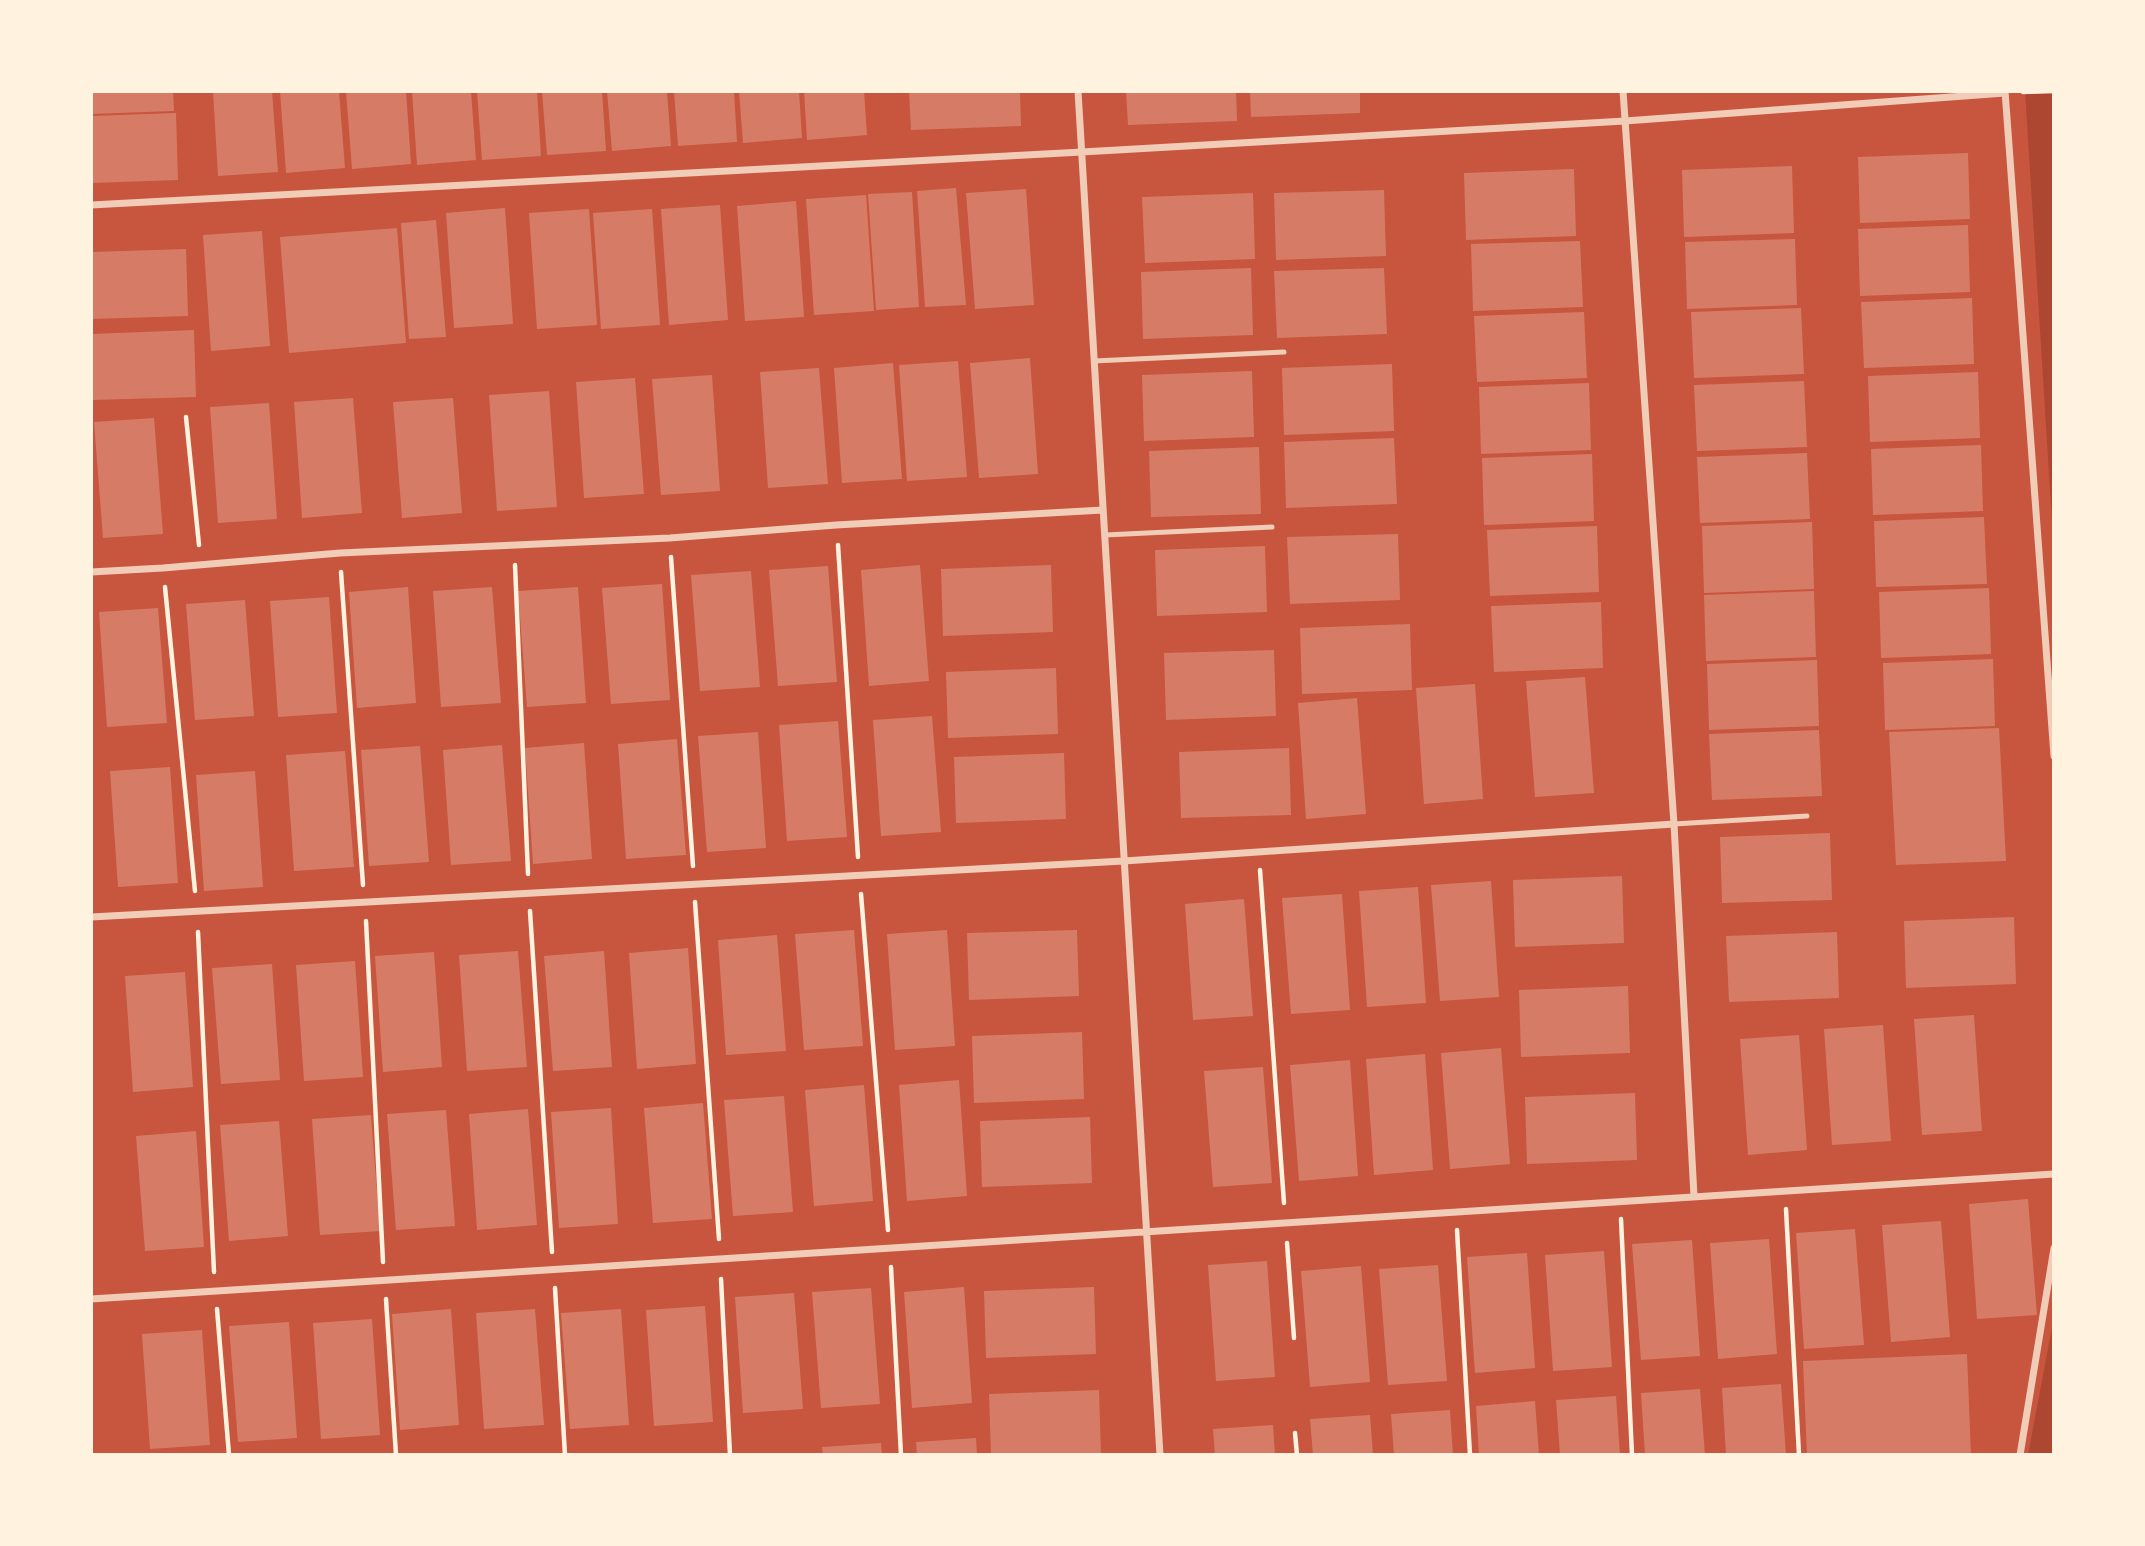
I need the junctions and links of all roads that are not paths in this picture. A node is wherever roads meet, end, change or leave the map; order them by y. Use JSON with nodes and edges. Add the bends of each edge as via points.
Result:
{"nodes":[{"id":1,"x":1078,"y":91,"type":"edge"},
{"id":2,"x":1623,"y":91,"type":"edge"},
{"id":3,"x":2005,"y":92,"type":"edge"},
{"id":4,"x":1625,"y":121,"type":"junction"},
{"id":5,"x":1082,"y":152,"type":"junction"},
{"id":6,"x":91,"y":205,"type":"edge"},
{"id":7,"x":1284,"y":352,"type":"dead end"},
{"id":8,"x":1094,"y":361,"type":"junction"},
{"id":9,"x":1103,"y":510,"type":"junction"},
{"id":10,"x":1272,"y":527,"type":"dead end"},
{"id":11,"x":1105,"y":535,"type":"junction"},
{"id":12,"x":91,"y":572,"type":"edge"},
{"id":13,"x":2054,"y":756,"type":"edge"},
{"id":14,"x":1807,"y":816,"type":"dead end"},
{"id":15,"x":1674,"y":824,"type":"junction"},
{"id":16,"x":1124,"y":861,"type":"junction"},
{"id":17,"x":91,"y":918,"type":"edge"},
{"id":18,"x":2054,"y":1174,"type":"edge"},
{"id":19,"x":1694,"y":1196,"type":"junction"},
{"id":20,"x":1146,"y":1232,"type":"junction"},
{"id":21,"x":2054,"y":1248,"type":"edge"},
{"id":22,"x":91,"y":1299,"type":"edge"},
{"id":23,"x":1160,"y":1455,"type":"edge"},
{"id":24,"x":2020,"y":1455,"type":"edge"}],
"edges":[{"from":1,"to":5,"type":"street"},
{"from":2,"to":4,"type":"street"},
{"from":3,"to":4,"type":"street"},
{"from":3,"to":13,"type":"street"},
{"from":4,"to":5,"type":"street"},
{"from":4,"to":15,"type":"street"},
{"from":5,"to":6,"type":"street"},
{"from":5,"to":8,"type":"street"},
{"from":7,"to":8,"type":"lane"},
{"from":8,"to":9,"type":"street"},
{"from":9,"to":11,"type":"street"},
{"from":9,"to":12,"type":"street","via":[[670,538],[340,553]]},
{"from":10,"to":11,"type":"lane"},
{"from":11,"to":16,"type":"street"},
{"from":14,"to":15,"type":"lane"},
{"from":15,"to":16,"type":"street"},
{"from":15,"to":19,"type":"street"},
{"from":16,"to":17,"type":"street"},
{"from":16,"to":20,"type":"street"},
{"from":18,"to":19,"type":"street"},
{"from":19,"to":20,"type":"street"},
{"from":20,"to":22,"type":"street"},
{"from":20,"to":23,"type":"street"},
{"from":21,"to":24,"type":"street"}]}
